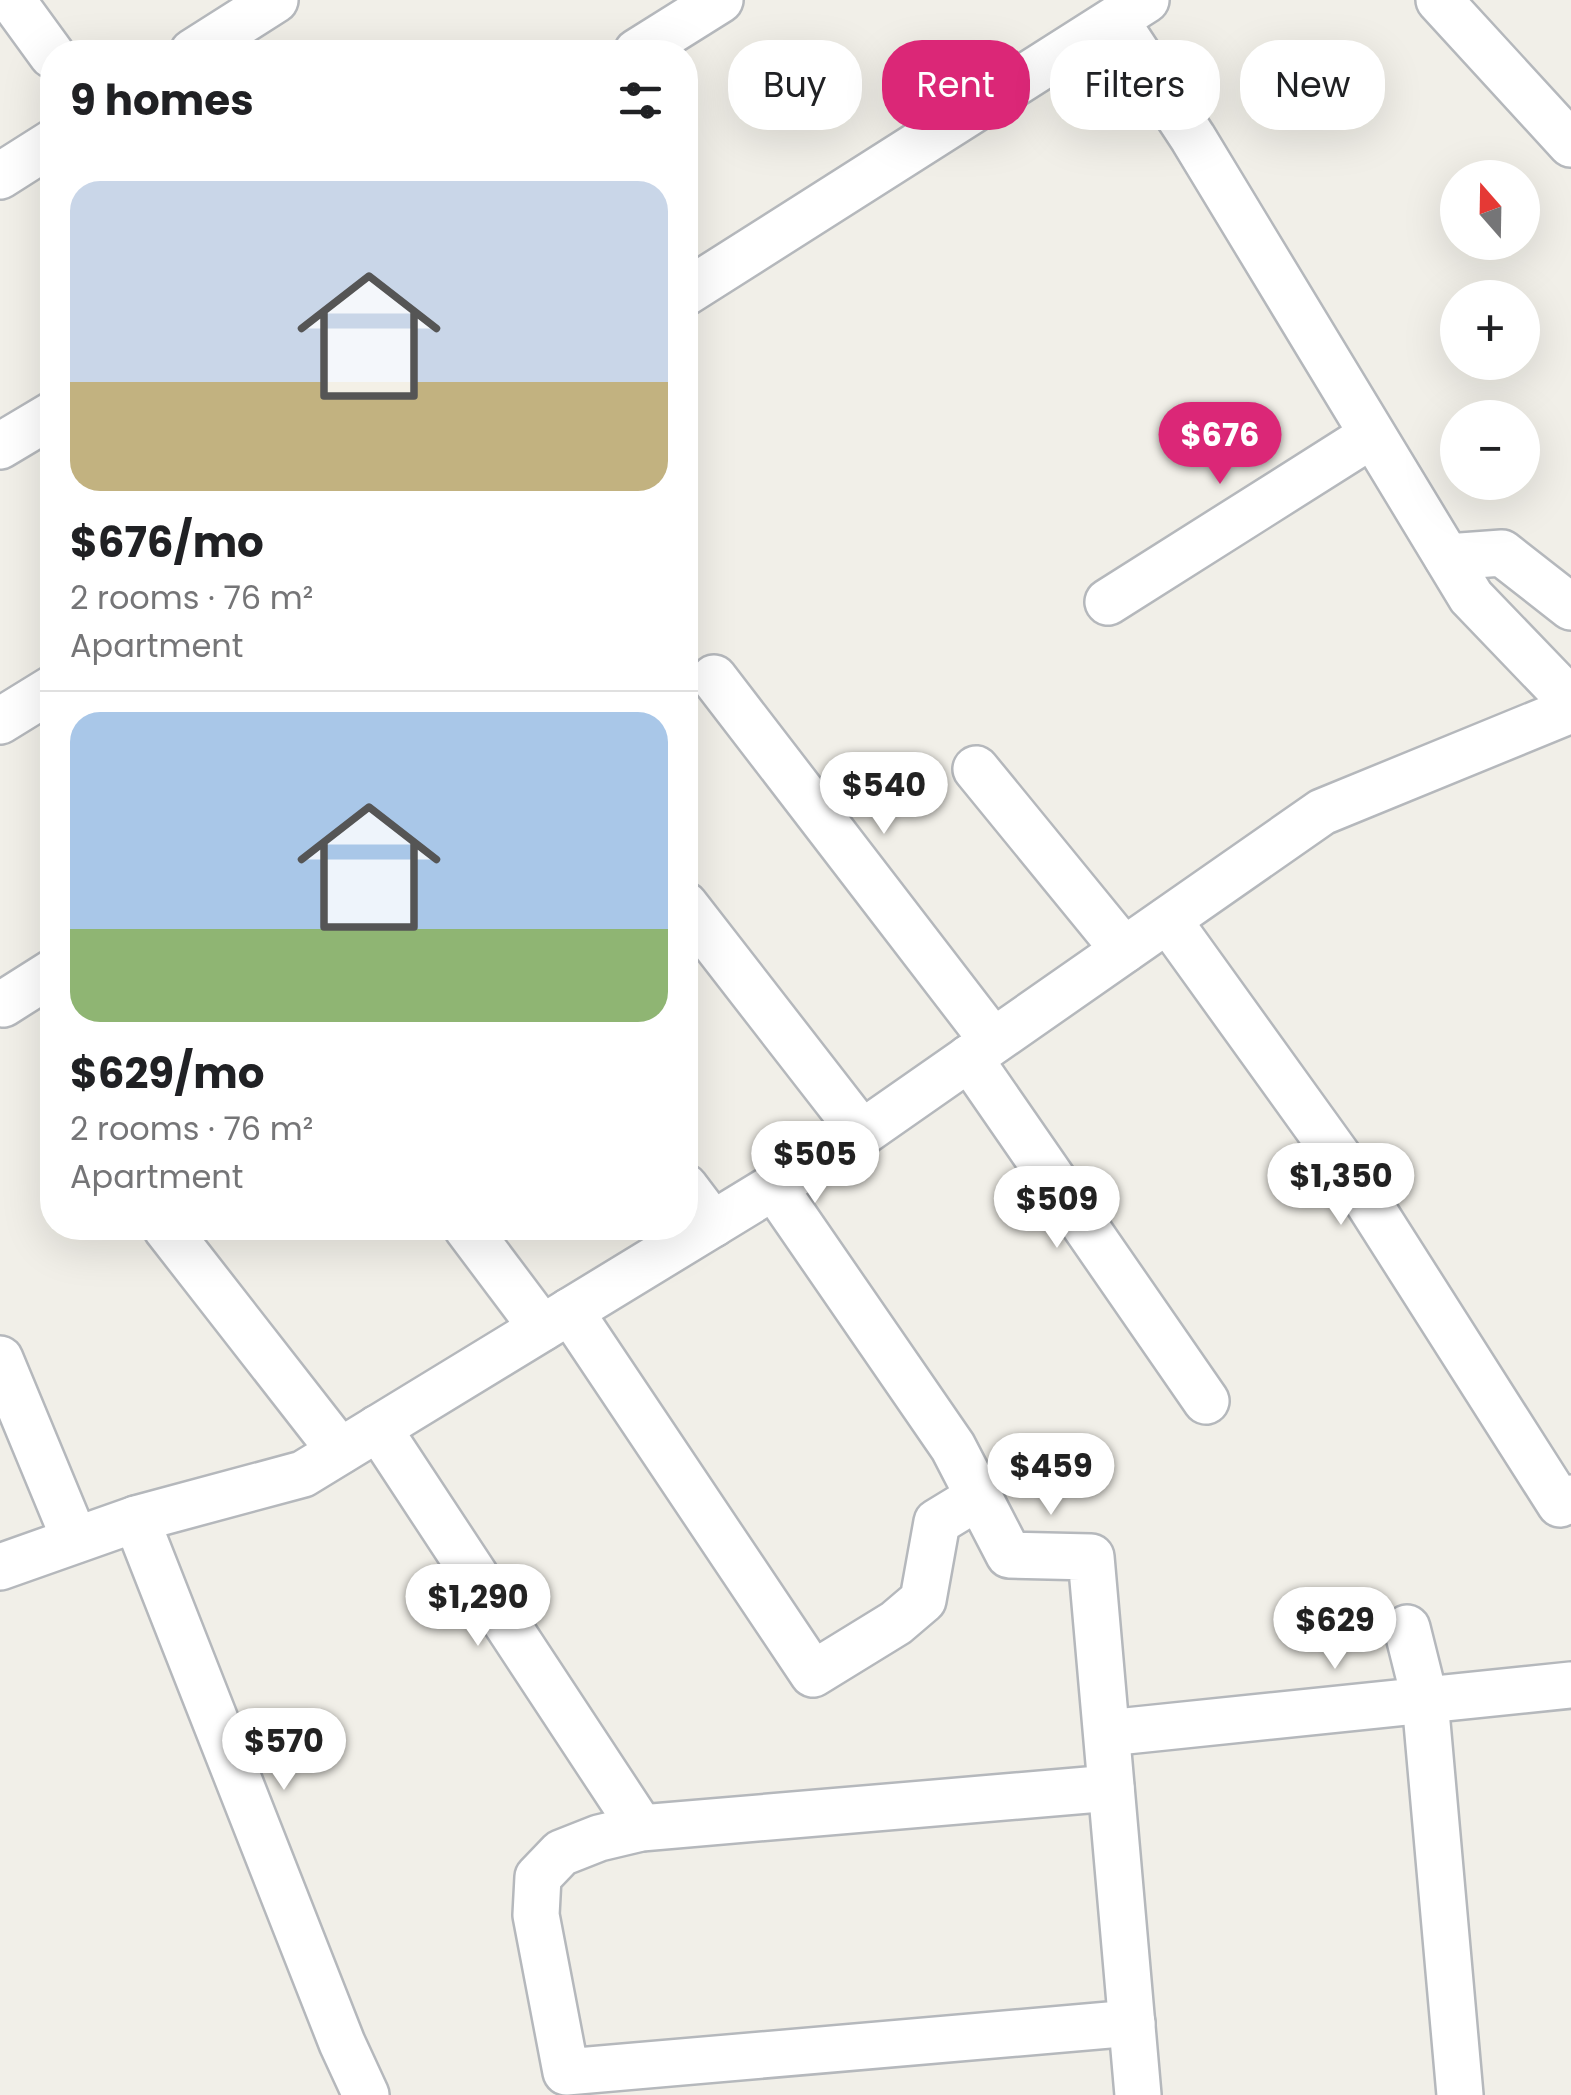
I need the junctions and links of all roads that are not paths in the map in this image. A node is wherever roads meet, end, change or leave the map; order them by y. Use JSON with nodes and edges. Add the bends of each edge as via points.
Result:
{"nodes":[{"id":1,"x":12,"y":0,"type":"edge"},
{"id":2,"x":275,"y":0,"type":"edge"},
{"id":3,"x":720,"y":0,"type":"edge"},
{"id":4,"x":1439,"y":0,"type":"edge"},
{"id":5,"x":1131,"y":10,"type":"edge"},
{"id":6,"x":41,"y":40,"type":"edge"},
{"id":7,"x":212,"y":40,"type":"edge"},
{"id":8,"x":656,"y":40,"type":"edge"},
{"id":9,"x":1571,"y":144,"type":"edge"},
{"id":10,"x":40,"y":151,"type":"edge"},
{"id":11,"x":0,"y":176,"type":"edge"},
{"id":12,"x":698,"y":285,"type":"edge"},
{"id":13,"x":40,"y":423,"type":"edge"},
{"id":14,"x":1372,"y":435,"type":"junction"},
{"id":15,"x":0,"y":446,"type":"edge"},
{"id":16,"x":1446,"y":557,"type":"junction"},
{"id":17,"x":1108,"y":602,"type":"dead end"},
{"id":18,"x":1571,"y":607,"type":"edge"},
{"id":19,"x":714,"y":678,"type":"dead end"},
{"id":20,"x":40,"y":696,"type":"edge"},
{"id":21,"x":1571,"y":701,"type":"edge"},
{"id":22,"x":1571,"y":710,"type":"edge"},
{"id":23,"x":0,"y":721,"type":"edge"},
{"id":24,"x":976,"y":770,"type":"dead end"},
{"id":25,"x":1168,"y":920,"type":"junction"},
{"id":26,"x":698,"y":921,"type":"edge"},
{"id":27,"x":1124,"y":950,"type":"junction"},
{"id":28,"x":40,"y":981,"type":"edge"},
{"id":29,"x":4,"y":1004,"type":"dead end"},
{"id":30,"x":981,"y":1050,"type":"junction"},
{"id":31,"x":862,"y":1133,"type":"junction"},
{"id":32,"x":774,"y":1187,"type":"junction"},
{"id":33,"x":698,"y":1205,"type":"edge"},
{"id":34,"x":712,"y":1224,"type":"junction"},
{"id":35,"x":698,"y":1233,"type":"edge"},
{"id":36,"x":175,"y":1240,"type":"edge"},
{"id":37,"x":479,"y":1240,"type":"edge"},
{"id":38,"x":686,"y":1240,"type":"edge"},
{"id":39,"x":556,"y":1320,"type":"junction"},
{"id":40,"x":0,"y":1358,"type":"edge"},
{"id":41,"x":1206,"y":1402,"type":"dead end"},
{"id":42,"x":378,"y":1428,"type":"junction"},
{"id":43,"x":340,"y":1451,"type":"junction"},
{"id":44,"x":978,"y":1498,"type":"junction"},
{"id":45,"x":1571,"y":1498,"type":"edge"},
{"id":46,"x":136,"y":1519,"type":"junction"},
{"id":47,"x":75,"y":1540,"type":"junction"},
{"id":48,"x":0,"y":1568,"type":"edge"},
{"id":49,"x":1407,"y":1628,"type":"dead end"},
{"id":50,"x":1571,"y":1685,"type":"edge"},
{"id":51,"x":1425,"y":1700,"type":"junction"},
{"id":52,"x":1107,"y":1733,"type":"junction"},
{"id":53,"x":1111,"y":1788,"type":"junction"},
{"id":54,"x":641,"y":1828,"type":"junction"},
{"id":55,"x":1132,"y":2023,"type":"junction"},
{"id":56,"x":366,"y":2095,"type":"edge"},
{"id":57,"x":1138,"y":2095,"type":"edge"},
{"id":58,"x":1460,"y":2095,"type":"edge"}],
"edges":[{"from":1,"to":6,"type":"street"},
{"from":2,"to":7,"type":"street"},
{"from":3,"to":8,"type":"street"},
{"from":4,"to":9,"type":"street"},
{"from":5,"to":12,"type":"street"},
{"from":5,"to":14,"type":"street","via":[[1193,138]]},
{"from":10,"to":11,"type":"street"},
{"from":13,"to":15,"type":"street"},
{"from":14,"to":16,"type":"street"},
{"from":14,"to":17,"type":"street"},
{"from":16,"to":18,"type":"street","via":[[1502,553]]},
{"from":16,"to":21,"type":"street","via":[[1471,598]]},
{"from":19,"to":30,"type":"street"},
{"from":20,"to":23,"type":"street"},
{"from":22,"to":25,"type":"street","via":[[1322,812]]},
{"from":24,"to":27,"type":"street"},
{"from":25,"to":27,"type":"street"},
{"from":25,"to":45,"type":"street","via":[[1345,1166],[1560,1504]]},
{"from":26,"to":31,"type":"street"},
{"from":27,"to":30,"type":"street"},
{"from":28,"to":29,"type":"street"},
{"from":30,"to":31,"type":"street"},
{"from":30,"to":41,"type":"street"},
{"from":31,"to":32,"type":"street"},
{"from":32,"to":34,"type":"street"},
{"from":32,"to":44,"type":"street","via":[[953,1446]]},
{"from":33,"to":34,"type":"street"},
{"from":34,"to":35,"type":"street"},
{"from":36,"to":43,"type":"street"},
{"from":37,"to":39,"type":"street"},
{"from":38,"to":39,"type":"street"},
{"from":39,"to":42,"type":"street"},
{"from":39,"to":44,"type":"street","via":[[814,1674],[923,1600],[937,1522]]},
{"from":40,"to":47,"type":"street"},
{"from":42,"to":43,"type":"street"},
{"from":42,"to":54,"type":"street"},
{"from":43,"to":46,"type":"street","via":[[303,1474]]},
{"from":44,"to":52,"type":"street","via":[[1009,1555],[1091,1558]]},
{"from":46,"to":47,"type":"street"},
{"from":46,"to":56,"type":"street"},
{"from":47,"to":48,"type":"street"},
{"from":49,"to":51,"type":"street"},
{"from":50,"to":51,"type":"street"},
{"from":51,"to":52,"type":"street"},
{"from":51,"to":58,"type":"street"},
{"from":52,"to":53,"type":"street"},
{"from":53,"to":54,"type":"street"},
{"from":53,"to":55,"type":"street"},
{"from":54,"to":55,"type":"street","via":[[561,1853],[538,1877],[536,1915],[566,2072]]},
{"from":55,"to":57,"type":"street"}]}
